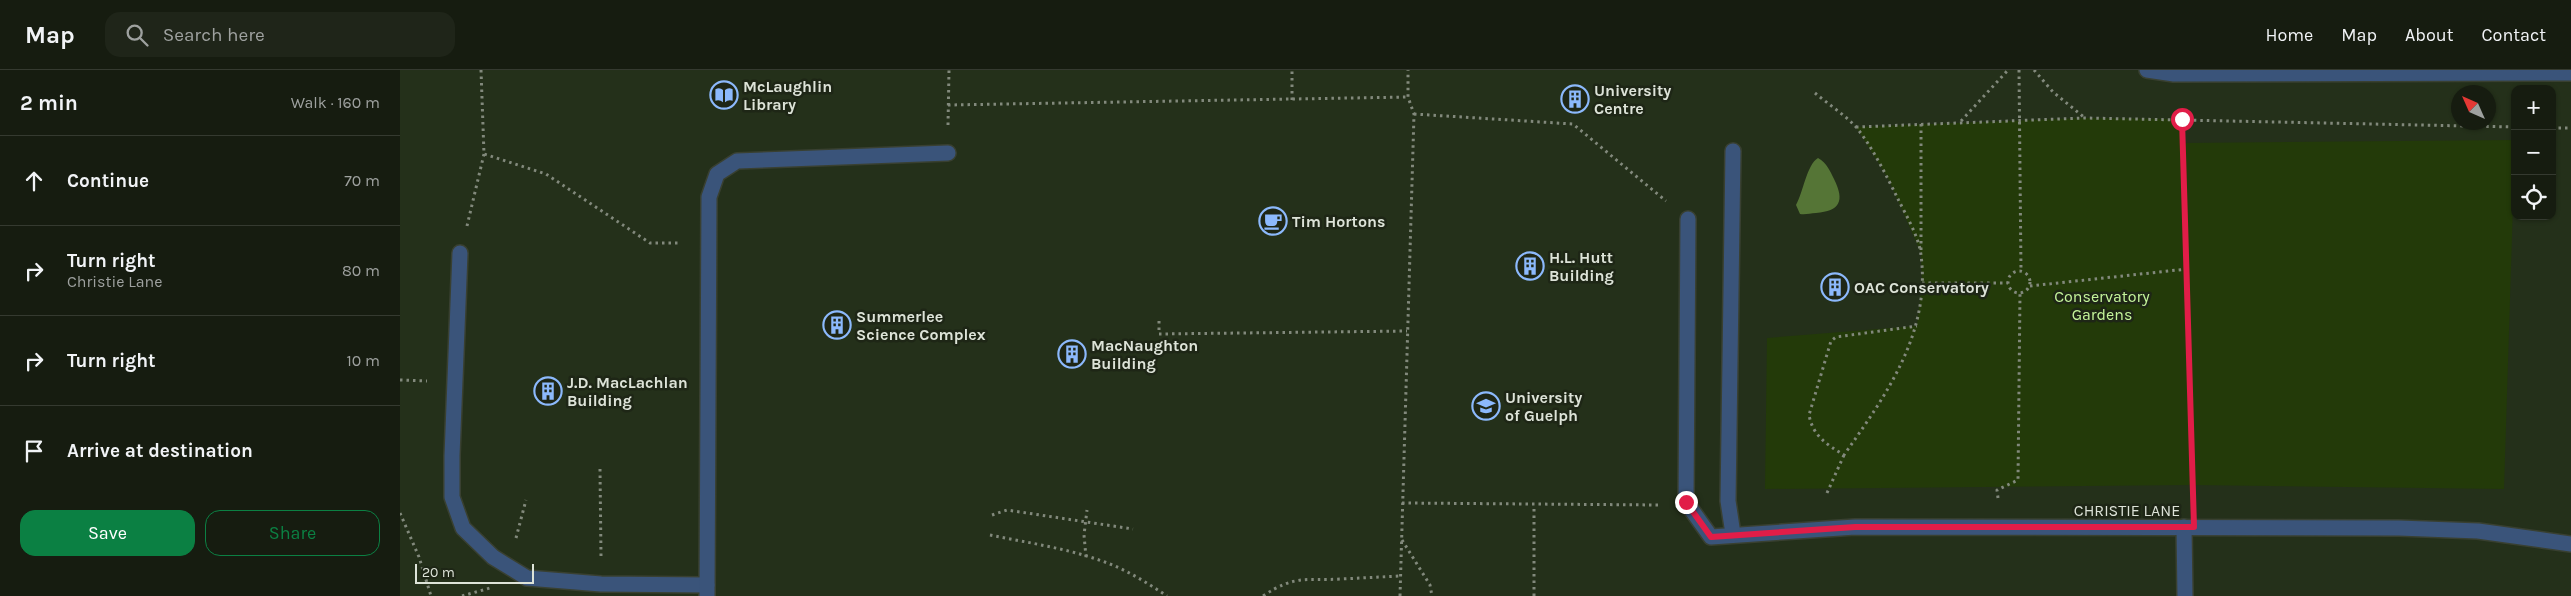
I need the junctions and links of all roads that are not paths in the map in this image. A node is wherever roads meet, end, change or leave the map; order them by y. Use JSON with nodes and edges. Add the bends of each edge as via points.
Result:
{"nodes":[{"id":1,"x":2147,"y":70,"type":"edge"},
{"id":2,"x":2571,"y":73,"type":"edge"},
{"id":3,"x":1734,"y":151,"type":"dead end"},
{"id":4,"x":948,"y":153,"type":"road end"},
{"id":5,"x":1688,"y":219,"type":"road end"},
{"id":6,"x":460,"y":253,"type":"road end"},
{"id":7,"x":2189,"y":527,"type":"junction"},
{"id":8,"x":1733,"y":534,"type":"junction"},
{"id":9,"x":2571,"y":544,"type":"edge"},
{"id":10,"x":707,"y":591,"type":"edge"},
{"id":11,"x":2184,"y":596,"type":"edge"}],
"edges":[{"from":1,"to":2,"type":"street","via":[[2174,74]]},
{"from":3,"to":8,"type":"street","via":[[1728,501]]},
{"from":4,"to":10,"type":"street","via":[[737,161],[717,174],[709,196]]},
{"from":5,"to":8,"type":"street","name":"CHRISTIE LANE","via":[[1686,502],[1711,537]]},
{"from":6,"to":10,"type":"street","via":[[452,497],[463,528],[493,557],[528,578]]},
{"from":7,"to":8,"type":"street","name":"CHRISTIE LANE","via":[[1855,527]]},
{"from":7,"to":9,"type":"street","name":"CHRISTIE LANE","via":[[2478,531]]},
{"from":7,"to":11,"type":"street"}]}
